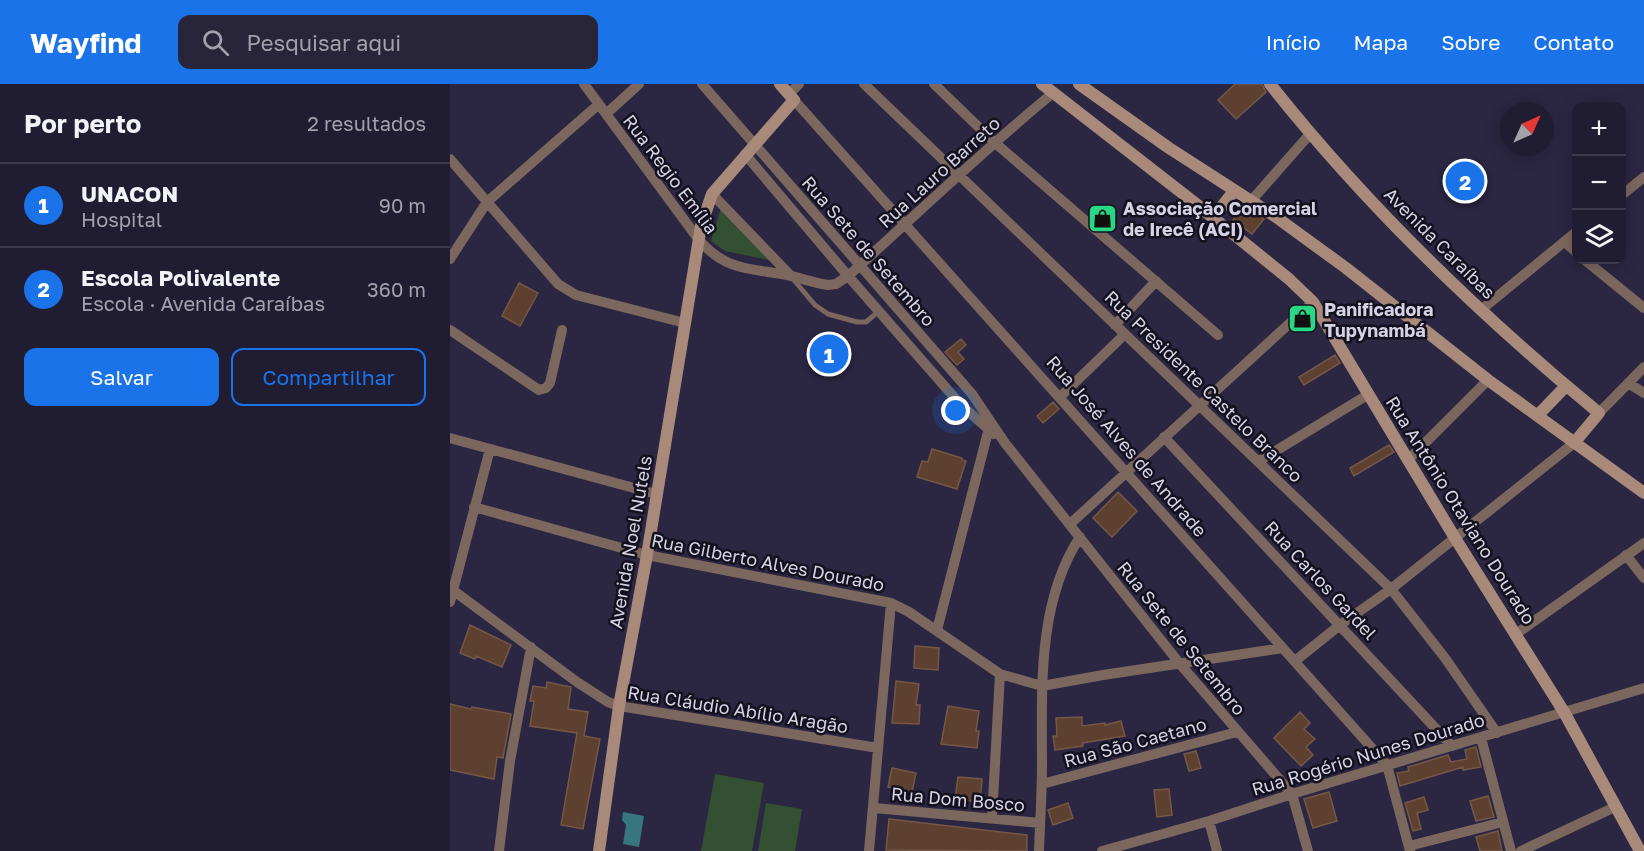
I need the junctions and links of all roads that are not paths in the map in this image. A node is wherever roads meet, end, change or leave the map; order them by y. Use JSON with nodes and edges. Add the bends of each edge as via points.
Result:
{"nodes":[{"id":1,"x":584,"y":84,"type":"edge"},
{"id":2,"x":639,"y":84,"type":"edge"},
{"id":3,"x":702,"y":84,"type":"edge"},
{"id":4,"x":780,"y":84,"type":"edge"},
{"id":5,"x":799,"y":84,"type":"edge"},
{"id":6,"x":864,"y":84,"type":"edge"},
{"id":7,"x":934,"y":84,"type":"edge"},
{"id":8,"x":1042,"y":84,"type":"edge"},
{"id":9,"x":1079,"y":84,"type":"edge"},
{"id":10,"x":1270,"y":84,"type":"edge"},
{"id":11,"x":1053,"y":93,"type":"junction"},
{"id":12,"x":792,"y":97,"type":"junction"},
{"id":13,"x":602,"y":109,"type":"junction"},
{"id":14,"x":1310,"y":134,"type":"junction"},
{"id":15,"x":994,"y":142,"type":"junction"},
{"id":16,"x":755,"y":143,"type":"junction"},
{"id":17,"x":745,"y":154,"type":"junction"},
{"id":18,"x":450,"y":159,"type":"edge"},
{"id":19,"x":961,"y":175,"type":"junction"},
{"id":20,"x":1644,"y":177,"type":"edge"},
{"id":21,"x":1234,"y":191,"type":"junction"},
{"id":22,"x":1626,"y":192,"type":"edge"},
{"id":23,"x":712,"y":194,"type":"junction"},
{"id":24,"x":1251,"y":201,"type":"junction"},
{"id":25,"x":487,"y":202,"type":"junction"},
{"id":26,"x":1213,"y":218,"type":"junction"},
{"id":27,"x":906,"y":225,"type":"junction"},
{"id":28,"x":1572,"y":236,"type":"edge"},
{"id":29,"x":699,"y":240,"type":"junction"},
{"id":30,"x":1565,"y":242,"type":"junction"},
{"id":31,"x":1572,"y":248,"type":"edge"},
{"id":32,"x":450,"y":259,"type":"edge"},
{"id":33,"x":1590,"y":264,"type":"edge"},
{"id":34,"x":859,"y":266,"type":"junction"},
{"id":35,"x":790,"y":276,"type":"junction"},
{"id":36,"x":848,"y":276,"type":"junction"},
{"id":37,"x":1156,"y":281,"type":"junction"},
{"id":38,"x":1313,"y":302,"type":"junction"},
{"id":39,"x":1644,"y":308,"type":"edge"},
{"id":40,"x":1480,"y":310,"type":"junction"},
{"id":41,"x":879,"y":312,"type":"junction"},
{"id":42,"x":685,"y":323,"type":"junction"},
{"id":43,"x":1115,"y":325,"type":"junction"},
{"id":44,"x":450,"y":330,"type":"edge"},
{"id":45,"x":562,"y":330,"type":"dead end"},
{"id":46,"x":1125,"y":334,"type":"junction"},
{"id":47,"x":1218,"y":335,"type":"dead end"},
{"id":48,"x":1644,"y":367,"type":"edge"},
{"id":49,"x":1488,"y":380,"type":"junction"},
{"id":50,"x":1628,"y":383,"type":"junction"},
{"id":51,"x":1566,"y":386,"type":"junction"},
{"id":52,"x":1644,"y":393,"type":"edge"},
{"id":53,"x":1369,"y":394,"type":"junction"},
{"id":54,"x":1060,"y":397,"type":"junction"},
{"id":55,"x":1201,"y":405,"type":"junction"},
{"id":56,"x":1599,"y":413,"type":"junction"},
{"id":57,"x":1538,"y":415,"type":"junction"},
{"id":58,"x":990,"y":425,"type":"junction"},
{"id":59,"x":1164,"y":437,"type":"junction"},
{"id":60,"x":450,"y":438,"type":"edge"},
{"id":61,"x":1574,"y":443,"type":"junction"},
{"id":62,"x":490,"y":449,"type":"junction"},
{"id":63,"x":1408,"y":460,"type":"junction"},
{"id":64,"x":1259,"y":461,"type":"junction"},
{"id":65,"x":1126,"y":471,"type":"junction"},
{"id":66,"x":1644,"y":493,"type":"edge"},
{"id":67,"x":656,"y":494,"type":"junction"},
{"id":68,"x":474,"y":507,"type":"junction"},
{"id":69,"x":1070,"y":524,"type":"junction"},
{"id":70,"x":1080,"y":537,"type":"junction"},
{"id":71,"x":1455,"y":538,"type":"junction"},
{"id":72,"x":1644,"y":543,"type":"edge"},
{"id":73,"x":647,"y":555,"type":"junction"},
{"id":74,"x":1626,"y":555,"type":"junction"},
{"id":75,"x":1644,"y":578,"type":"edge"},
{"id":76,"x":1391,"y":589,"type":"junction"},
{"id":77,"x":451,"y":594,"type":"edge"},
{"id":78,"x":891,"y":603,"type":"junction"},
{"id":79,"x":1340,"y":625,"type":"junction"},
{"id":80,"x":937,"y":630,"type":"junction"},
{"id":81,"x":1516,"y":634,"type":"junction"},
{"id":82,"x":531,"y":647,"type":"junction"},
{"id":83,"x":1283,"y":648,"type":"junction"},
{"id":84,"x":1295,"y":661,"type":"junction"},
{"id":85,"x":1180,"y":664,"type":"junction"},
{"id":86,"x":1000,"y":674,"type":"junction"},
{"id":87,"x":1042,"y":686,"type":"junction"},
{"id":88,"x":1644,"y":688,"type":"edge"},
{"id":89,"x":620,"y":706,"type":"junction"},
{"id":90,"x":1564,"y":712,"type":"junction"},
{"id":91,"x":1237,"y":732,"type":"junction"},
{"id":92,"x":1497,"y":733,"type":"junction"},
{"id":93,"x":1481,"y":738,"type":"junction"},
{"id":94,"x":1452,"y":746,"type":"junction"},
{"id":95,"x":878,"y":748,"type":"junction"},
{"id":96,"x":1387,"y":765,"type":"junction"},
{"id":97,"x":1042,"y":784,"type":"junction"},
{"id":98,"x":1292,"y":794,"type":"junction"},
{"id":99,"x":1615,"y":807,"type":"junction"},
{"id":100,"x":874,"y":808,"type":"junction"},
{"id":101,"x":992,"y":819,"type":"junction"},
{"id":102,"x":1209,"y":821,"type":"junction"},
{"id":103,"x":1503,"y":822,"type":"junction"},
{"id":104,"x":1040,"y":823,"type":"junction"},
{"id":105,"x":1409,"y":848,"type":"edge"},
{"id":106,"x":499,"y":851,"type":"edge"},
{"id":107,"x":599,"y":851,"type":"edge"},
{"id":108,"x":869,"y":851,"type":"edge"},
{"id":109,"x":1039,"y":851,"type":"edge"},
{"id":110,"x":1102,"y":851,"type":"edge"},
{"id":111,"x":1217,"y":851,"type":"edge"},
{"id":112,"x":1308,"y":851,"type":"edge"},
{"id":113,"x":1511,"y":851,"type":"edge"},
{"id":114,"x":1521,"y":851,"type":"edge"},
{"id":115,"x":1640,"y":851,"type":"edge"}],
"edges":[{"from":1,"to":13,"type":"street","name":"Rua Regio Emília"},
{"from":2,"to":13,"type":"street"},
{"from":3,"to":16,"type":"street","name":"Rua Sete de Setembro"},
{"from":4,"to":12,"type":"street","name":"Rua José Alves de Andrade"},
{"from":5,"to":12,"type":"street"},
{"from":6,"to":19,"type":"street","name":"Rua Presidente Castelo Branco"},
{"from":7,"to":15,"type":"street"},
{"from":8,"to":11,"type":"street","name":"Rua Antônio Otaviano Dourado"},
{"from":9,"to":21,"type":"street"},
{"from":10,"to":14,"type":"street","name":"Avenida Caraíbas"},
{"from":11,"to":15,"type":"street","name":"Rua Lauro Barreto"},
{"from":11,"to":26,"type":"street","name":"Rua Antônio Otaviano Dourado"},
{"from":12,"to":16,"type":"street"},
{"from":12,"to":27,"type":"street","name":"Rua José Alves de Andrade"},
{"from":13,"to":25,"type":"street"},
{"from":13,"to":29,"type":"street","name":"Rua Regio Emília"},
{"from":14,"to":24,"type":"street"},
{"from":14,"to":40,"type":"street","name":"Avenida Caraíbas"},
{"from":15,"to":19,"type":"street","name":"Rua Lauro Barreto"},
{"from":15,"to":37,"type":"street"},
{"from":16,"to":17,"type":"street"},
{"from":16,"to":34,"type":"street","name":"Rua Sete de Setembro"},
{"from":17,"to":23,"type":"street"},
{"from":17,"to":36,"type":"street","name":"Rua Sete de Setembro"},
{"from":18,"to":25,"type":"street"},
{"from":19,"to":27,"type":"street","name":"Rua Lauro Barreto"},
{"from":19,"to":43,"type":"street","name":"Rua Presidente Castelo Branco"},
{"from":20,"to":22,"type":"street"},
{"from":21,"to":24,"type":"street"},
{"from":21,"to":26,"type":"street"},
{"from":23,"to":29,"type":"street","name":"Avenida Noel Nutels"},
{"from":23,"to":35,"type":"street"},
{"from":24,"to":49,"type":"street","via":[[1346,268]]},
{"from":25,"to":32,"type":"street"},
{"from":25,"to":42,"type":"street","via":[[569,292]]},
{"from":26,"to":38,"type":"street","name":"Rua Antônio Otaviano Dourado"},
{"from":27,"to":34,"type":"street","name":"Rua Lauro Barreto"},
{"from":27,"to":54,"type":"street","name":"Rua José Alves de Andrade"},
{"from":28,"to":30,"type":"street"},
{"from":29,"to":35,"type":"street","name":"Rua Regio Emília","via":[[716,258],[729,264]]},
{"from":29,"to":42,"type":"street","name":"Avenida Noel Nutels"},
{"from":30,"to":31,"type":"street"},
{"from":30,"to":40,"type":"street"},
{"from":33,"to":39,"type":"street"},
{"from":34,"to":36,"type":"street","name":"Rua Lauro Barreto"},
{"from":34,"to":58,"type":"street","name":"Rua Sete de Setembro","via":[[972,394]]},
{"from":35,"to":36,"type":"street","name":"Rua Regio Emília","via":[[828,285]]},
{"from":35,"to":41,"type":"lane","via":[[828,314],[866,322]]},
{"from":36,"to":41,"type":"street","name":"Rua Sete de Setembro"},
{"from":37,"to":43,"type":"street"},
{"from":37,"to":47,"type":"street"},
{"from":38,"to":53,"type":"street","name":"Rua Antônio Otaviano Dourado"},
{"from":38,"to":55,"type":"street"},
{"from":40,"to":51,"type":"street","name":"Avenida Caraíbas"},
{"from":41,"to":58,"type":"street","name":"Rua Sete de Setembro","via":[[962,405]]},
{"from":42,"to":67,"type":"street","name":"Avenida Noel Nutels"},
{"from":43,"to":46,"type":"street","name":"Rua Presidente Castelo Branco"},
{"from":44,"to":45,"type":"street","via":[[539,390],[550,383]]},
{"from":46,"to":54,"type":"street"},
{"from":46,"to":55,"type":"street","name":"Rua Presidente Castelo Branco"},
{"from":48,"to":50,"type":"street"},
{"from":49,"to":57,"type":"street"},
{"from":49,"to":63,"type":"street"},
{"from":50,"to":52,"type":"street"},
{"from":50,"to":56,"type":"street"},
{"from":51,"to":56,"type":"street","name":"Avenida Caraíbas"},
{"from":51,"to":57,"type":"street"},
{"from":53,"to":63,"type":"street","name":"Rua Antônio Otaviano Dourado"},
{"from":53,"to":64,"type":"street"},
{"from":54,"to":65,"type":"street","name":"Rua José Alves de Andrade"},
{"from":55,"to":59,"type":"street"},
{"from":55,"to":64,"type":"street","name":"Rua Presidente Castelo Branco"},
{"from":56,"to":61,"type":"street"},
{"from":57,"to":61,"type":"street"},
{"from":58,"to":69,"type":"street","name":"Rua Sete de Setembro"},
{"from":58,"to":80,"type":"street"},
{"from":59,"to":65,"type":"street"},
{"from":59,"to":79,"type":"street","name":"Rua Carlos Gardel"},
{"from":60,"to":62,"type":"street"},
{"from":61,"to":66,"type":"street"},
{"from":61,"to":71,"type":"street"},
{"from":62,"to":67,"type":"street"},
{"from":62,"to":68,"type":"street"},
{"from":63,"to":71,"type":"street","name":"Rua Antônio Otaviano Dourado"},
{"from":64,"to":76,"type":"street","name":"Rua Presidente Castelo Branco"},
{"from":65,"to":69,"type":"street"},
{"from":65,"to":83,"type":"street","name":"Rua José Alves de Andrade"},
{"from":67,"to":73,"type":"street","name":"Avenida Noel Nutels"},
{"from":68,"to":73,"type":"street","name":"Rua Gilberto Alves Dourado"},
{"from":68,"to":77,"type":"street"},
{"from":69,"to":70,"type":"street","name":"Rua Sete de Setembro"},
{"from":70,"to":85,"type":"street","name":"Rua Sete de Setembro"},
{"from":70,"to":87,"type":"street","via":[[1062,569],[1054,599]]},
{"from":71,"to":76,"type":"street"},
{"from":71,"to":81,"type":"street","name":"Rua Antônio Otaviano Dourado"},
{"from":72,"to":74,"type":"street"},
{"from":73,"to":78,"type":"street","name":"Rua Gilberto Alves Dourado"},
{"from":73,"to":89,"type":"street","name":"Avenida Noel Nutels"},
{"from":74,"to":75,"type":"street"},
{"from":74,"to":81,"type":"street"},
{"from":76,"to":79,"type":"street"},
{"from":76,"to":92,"type":"street","name":"Rua Presidente Castelo Branco"},
{"from":77,"to":82,"type":"street","name":"Rua Cláudio Abílio Aragão"},
{"from":78,"to":80,"type":"street","name":"Rua Gilberto Alves Dourado"},
{"from":78,"to":95,"type":"street"},
{"from":79,"to":84,"type":"street"},
{"from":79,"to":94,"type":"street","name":"Rua Carlos Gardel"},
{"from":80,"to":86,"type":"street","name":"Rua Gilberto Alves Dourado"},
{"from":81,"to":90,"type":"street","name":"Rua Antônio Otaviano Dourado"},
{"from":82,"to":89,"type":"street","name":"Rua Cláudio Abílio Aragão","via":[[585,687]]},
{"from":82,"to":106,"type":"street"},
{"from":83,"to":84,"type":"street","name":"Rua José Alves de Andrade"},
{"from":83,"to":85,"type":"street","name":"Rua Gilberto Alves Dourado"},
{"from":84,"to":96,"type":"street","name":"Rua José Alves de Andrade"},
{"from":85,"to":87,"type":"street","name":"Rua Gilberto Alves Dourado"},
{"from":85,"to":91,"type":"street","name":"Rua Sete de Setembro"},
{"from":86,"to":87,"type":"street","name":"Rua Gilberto Alves Dourado"},
{"from":86,"to":101,"type":"street"},
{"from":87,"to":97,"type":"street"},
{"from":88,"to":90,"type":"street","name":"Rua Rogério Nunes Dourado"},
{"from":89,"to":95,"type":"street","name":"Rua Cláudio Abílio Aragão"},
{"from":89,"to":107,"type":"street","name":"Avenida Noel Nutels"},
{"from":90,"to":92,"type":"street","name":"Rua Rogério Nunes Dourado"},
{"from":90,"to":99,"type":"street","name":"Rua Antônio Otaviano Dourado"},
{"from":91,"to":97,"type":"street","name":"Rua São Caetano"},
{"from":91,"to":98,"type":"street","name":"Rua Sete de Setembro"},
{"from":92,"to":93,"type":"street","name":"Rua Rogério Nunes Dourado"},
{"from":93,"to":94,"type":"street","name":"Rua Rogério Nunes Dourado"},
{"from":93,"to":103,"type":"street"},
{"from":94,"to":96,"type":"street","name":"Rua Rogério Nunes Dourado"},
{"from":95,"to":100,"type":"street"},
{"from":96,"to":98,"type":"street","name":"Rua Rogério Nunes Dourado"},
{"from":96,"to":105,"type":"street","name":"Rua José Alves de Andrade"},
{"from":97,"to":104,"type":"street"},
{"from":98,"to":102,"type":"street","name":"Rua Rogério Nunes Dourado"},
{"from":98,"to":112,"type":"street"},
{"from":99,"to":114,"type":"street"},
{"from":99,"to":115,"type":"street","name":"Rua Antônio Otaviano Dourado"},
{"from":100,"to":101,"type":"street","name":"Rua Dom Bosco"},
{"from":100,"to":108,"type":"street"},
{"from":101,"to":104,"type":"street","name":"Rua Dom Bosco"},
{"from":102,"to":110,"type":"street","name":"Rua Rogério Nunes Dourado"},
{"from":102,"to":111,"type":"street"},
{"from":103,"to":105,"type":"street"},
{"from":103,"to":113,"type":"street"},
{"from":104,"to":109,"type":"street"}]}
